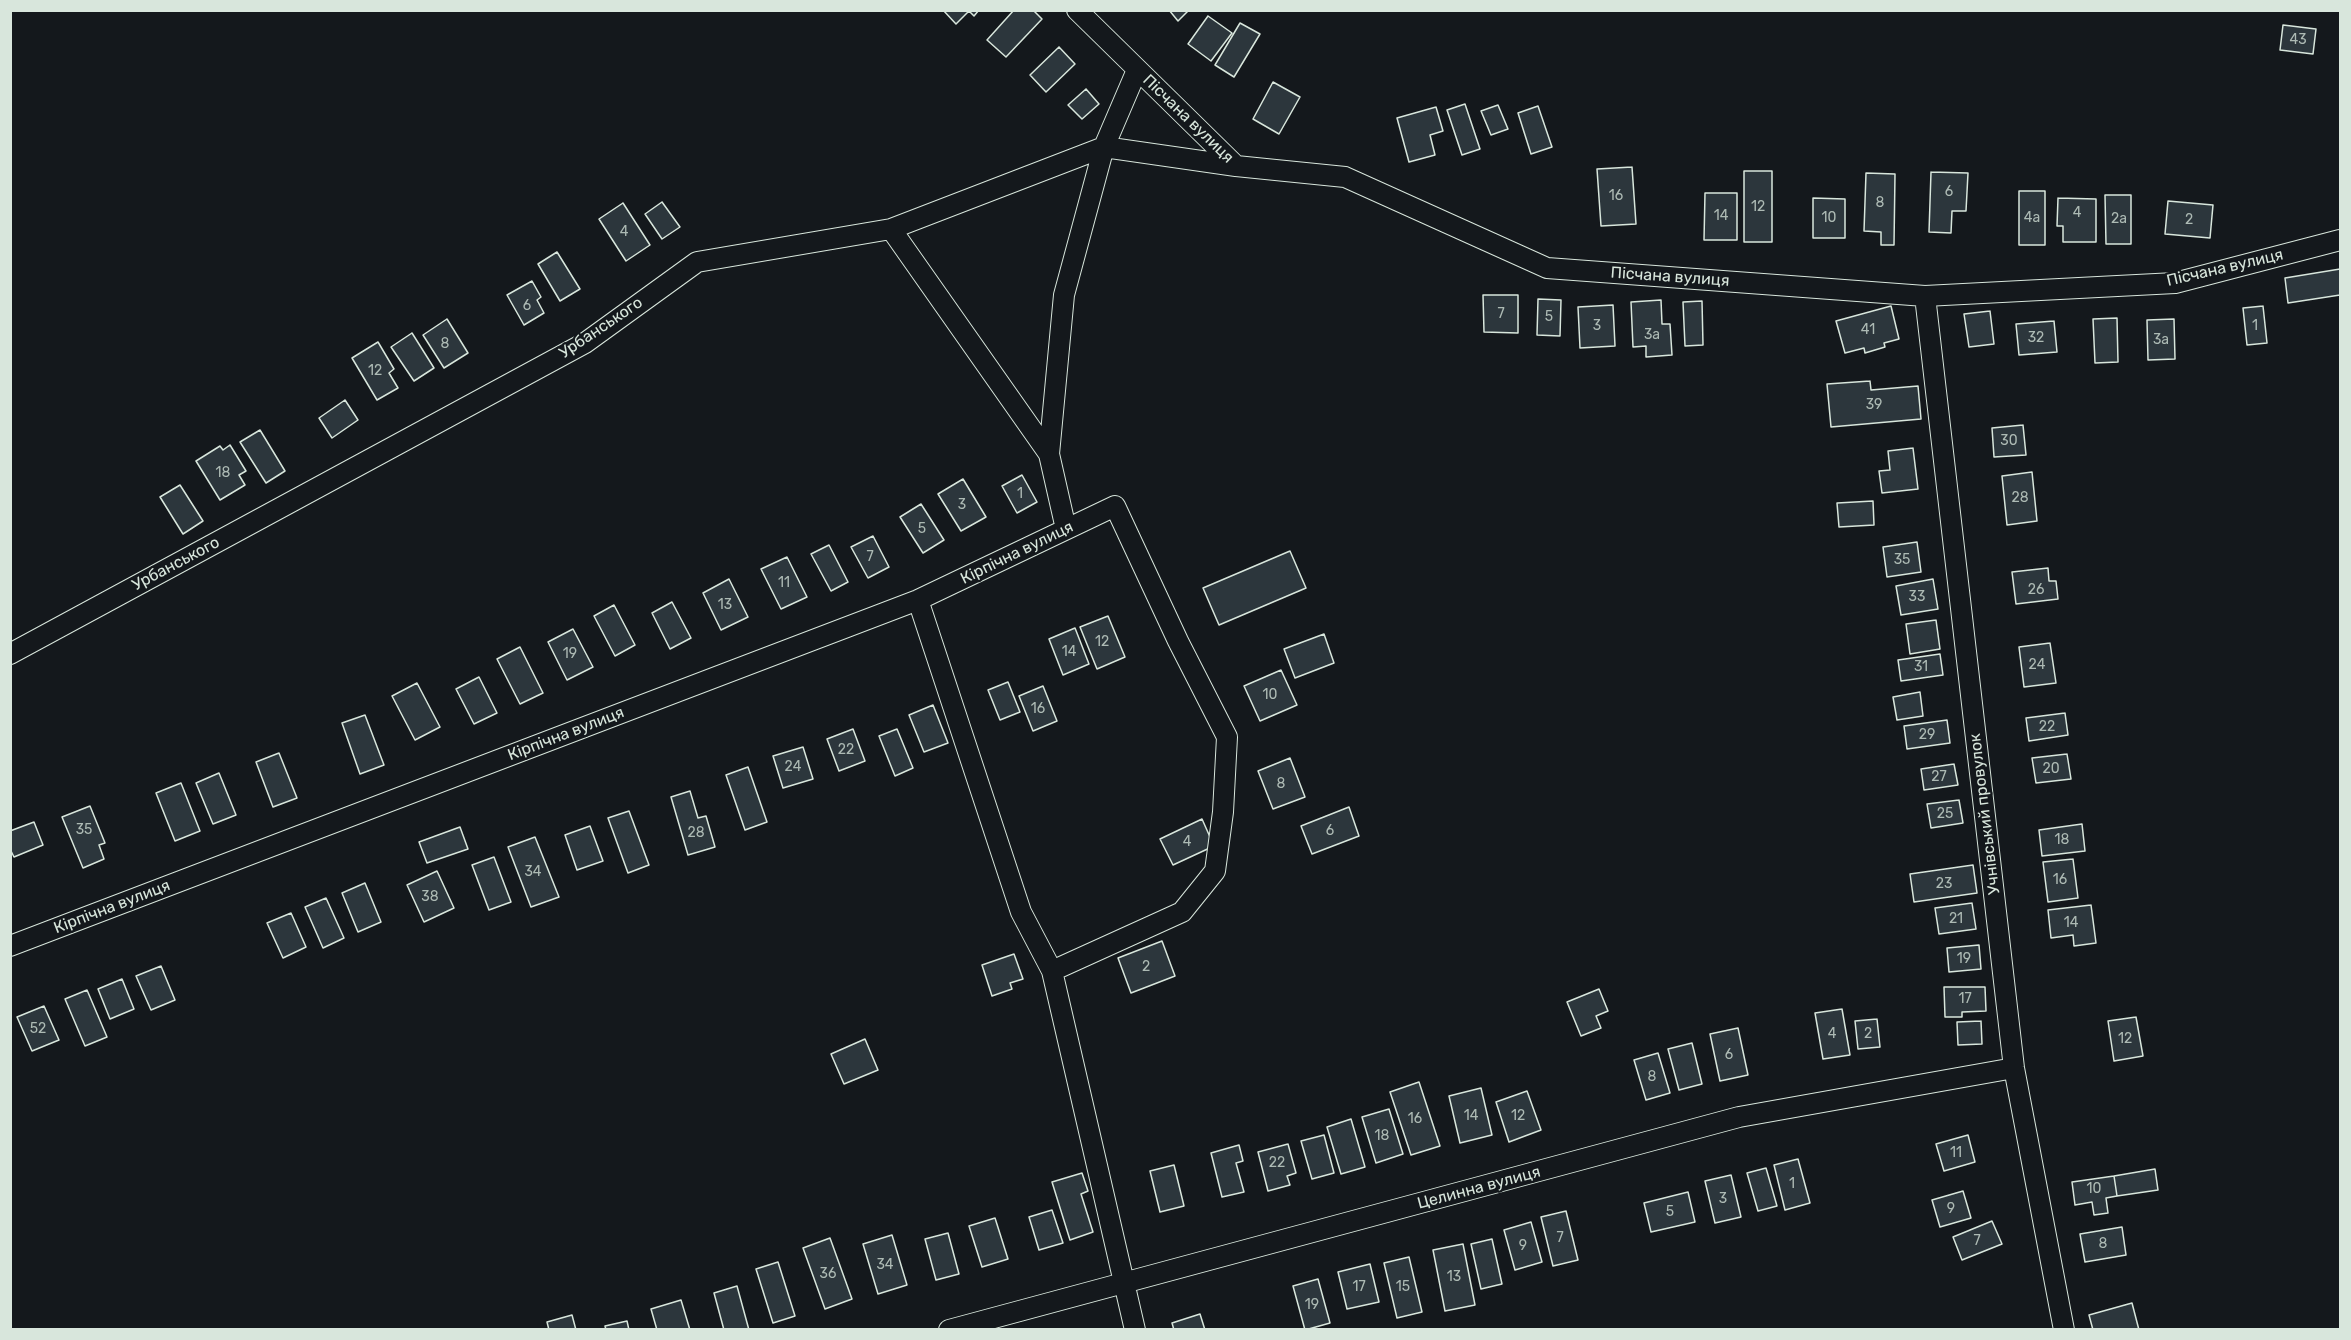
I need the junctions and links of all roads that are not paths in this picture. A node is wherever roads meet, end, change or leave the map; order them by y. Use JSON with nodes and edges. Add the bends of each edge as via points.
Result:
{"nodes":[{"id":1,"x":1077,"y":10,"type":"edge"},
{"id":2,"x":1137,"y":70,"type":"junction"},
{"id":3,"x":1104,"y":147,"type":"junction"},
{"id":4,"x":1236,"y":166,"type":"junction"},
{"id":5,"x":891,"y":229,"type":"junction"},
{"id":6,"x":2340,"y":240,"type":"edge"},
{"id":7,"x":1925,"y":296,"type":"junction"},
{"id":8,"x":1049,"y":454,"type":"junction"},
{"id":9,"x":1065,"y":530,"type":"junction"},
{"id":10,"x":918,"y":600,"type":"junction"},
{"id":11,"x":10,"y":654,"type":"edge"},
{"id":12,"x":10,"y":946,"type":"edge"},
{"id":13,"x":1052,"y":971,"type":"junction"},
{"id":14,"x":2014,"y":1068,"type":"junction"},
{"id":15,"x":1125,"y":1284,"type":"junction"},
{"id":16,"x":949,"y":1329,"type":"edge"},
{"id":17,"x":1135,"y":1329,"type":"edge"},
{"id":18,"x":2064,"y":1329,"type":"edge"}],
"edges":[{"from":1,"to":2,"type":"street","name":"Пiсчана вулиця"},
{"from":2,"to":3,"type":"street"},
{"from":2,"to":4,"type":"street","name":"Пiсчана вулиця"},
{"from":3,"to":4,"type":"street","name":"Урбанського"},
{"from":3,"to":5,"type":"street","name":"Урбанського"},
{"from":3,"to":8,"type":"street","via":[[1064,295]]},
{"from":4,"to":7,"type":"street","name":"Пiсчана вулиця","via":[[1345,177],[1547,268]]},
{"from":5,"to":8,"type":"street"},
{"from":5,"to":11,"type":"street","name":"Урбанського","via":[[697,262],[585,343]]},
{"from":6,"to":7,"type":"street","name":"Пiсчана вулиця","via":[[2175,283]]},
{"from":7,"to":14,"type":"street","name":"Учнівський провулок"},
{"from":8,"to":9,"type":"street"},
{"from":9,"to":10,"type":"street","name":"Кiрпiчна вулиця"},
{"from":9,"to":13,"type":"street","name":"Кiрпiчна вулиця","via":[[1115,506],[1227,737],[1215,871],[1182,912]]},
{"from":10,"to":12,"type":"street","name":"Кiрпiчна вулиця"},
{"from":10,"to":13,"type":"street","via":[[1021,912]]},
{"from":13,"to":15,"type":"street"},
{"from":14,"to":15,"type":"street","name":"Целинна вулиця","via":[[1739,1117]]},
{"from":14,"to":18,"type":"street","name":"Учнівський провулок"},
{"from":15,"to":16,"type":"street","name":"Целинна вулиця"},
{"from":15,"to":17,"type":"street"}]}
